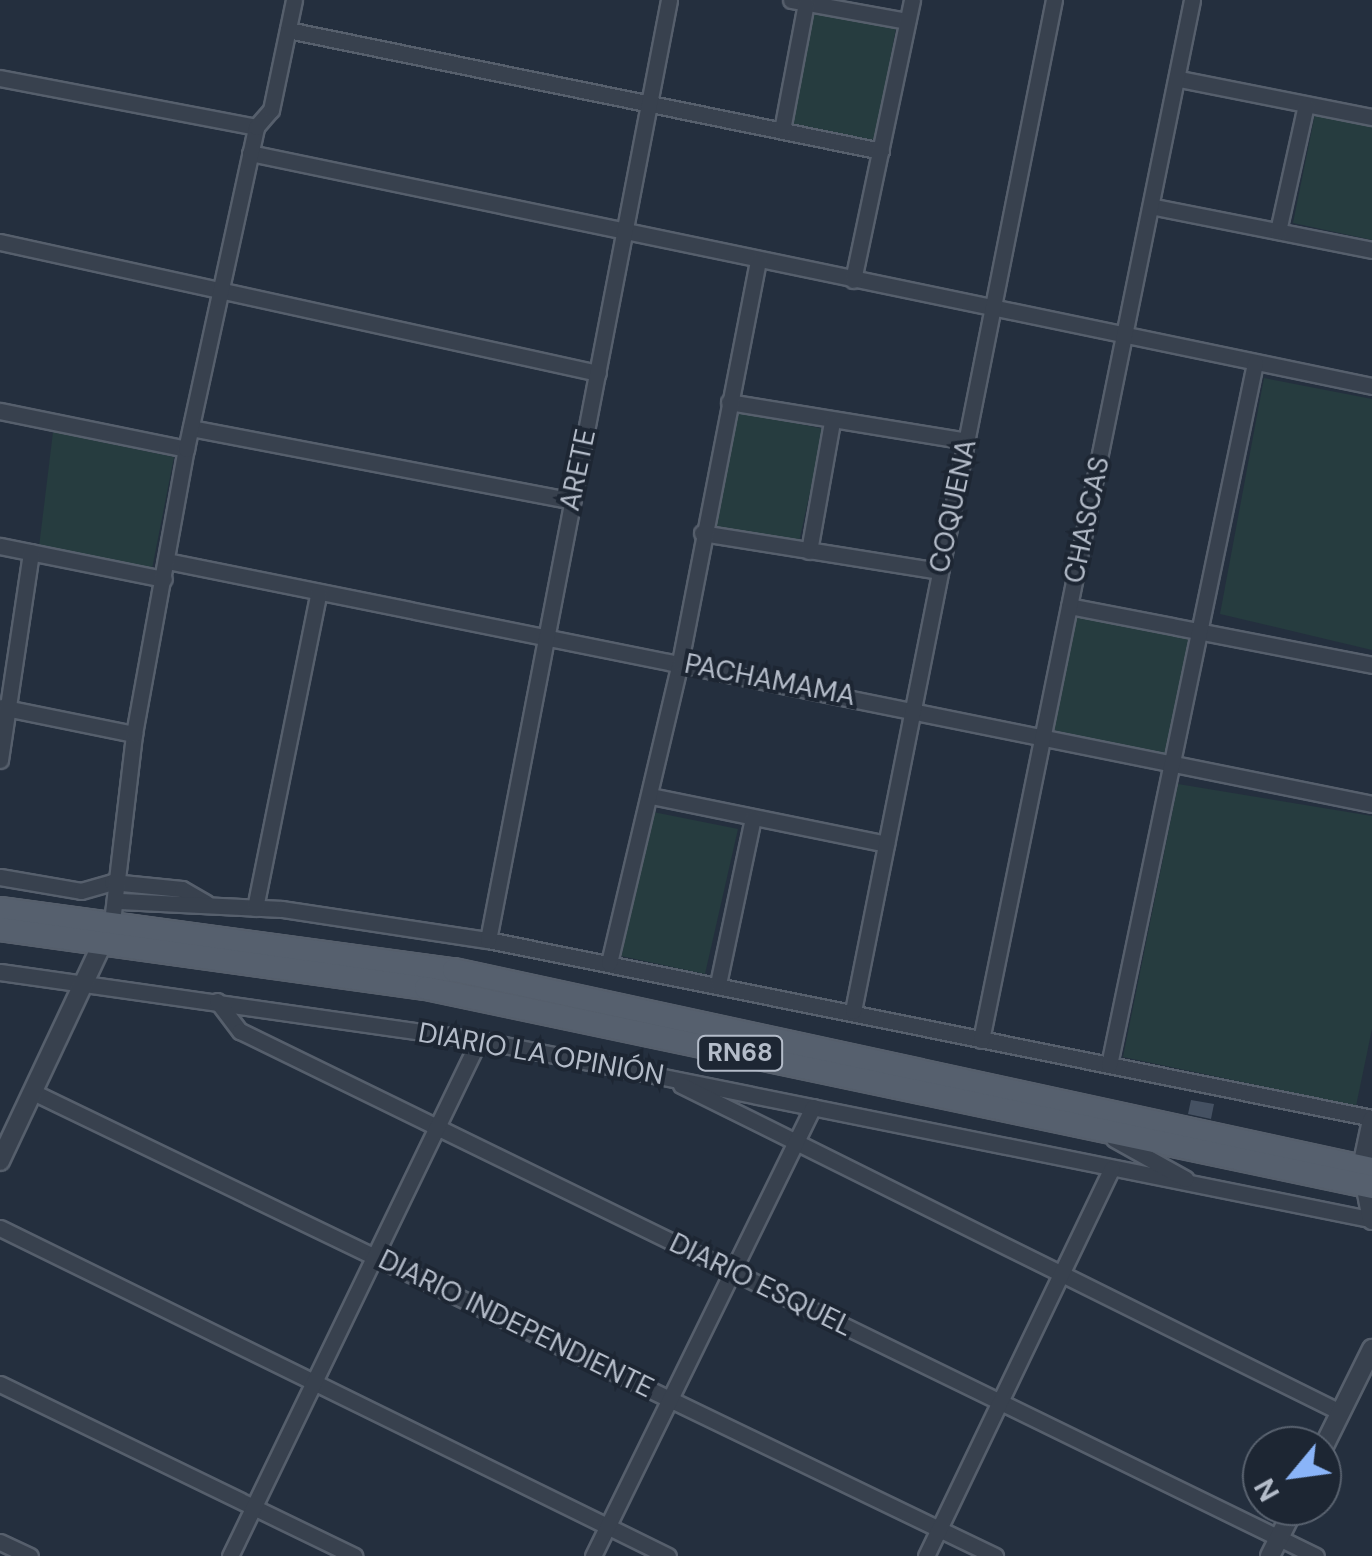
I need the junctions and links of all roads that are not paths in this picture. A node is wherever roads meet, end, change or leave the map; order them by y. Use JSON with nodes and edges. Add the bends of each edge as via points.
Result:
{"nodes":[{"id":1,"x":294,"y":0,"type":"edge"},
{"id":2,"x":670,"y":0,"type":"edge"},
{"id":3,"x":912,"y":0,"type":"edge"},
{"id":4,"x":1054,"y":0,"type":"edge"},
{"id":5,"x":1192,"y":0,"type":"edge"},
{"id":6,"x":798,"y":2,"type":"edge"},
{"id":7,"x":907,"y":22,"type":"junction"},
{"id":8,"x":288,"y":30,"type":"junction"},
{"id":9,"x":0,"y":78,"type":"edge"},
{"id":10,"x":1180,"y":79,"type":"junction"},
{"id":11,"x":650,"y":103,"type":"junction"},
{"id":12,"x":1306,"y":105,"type":"junction"},
{"id":13,"x":1372,"y":117,"type":"edge"},
{"id":14,"x":256,"y":127,"type":"junction"},
{"id":15,"x":782,"y":130,"type":"junction"},
{"id":16,"x":881,"y":151,"type":"junction"},
{"id":17,"x":250,"y":153,"type":"junction"},
{"id":18,"x":1155,"y":207,"type":"junction"},
{"id":19,"x":1278,"y":230,"type":"junction"},
{"id":20,"x":627,"y":234,"type":"junction"},
{"id":21,"x":0,"y":242,"type":"edge"},
{"id":22,"x":1372,"y":250,"type":"edge"},
{"id":23,"x":758,"y":261,"type":"junction"},
{"id":24,"x":852,"y":280,"type":"junction"},
{"id":25,"x":219,"y":290,"type":"junction"},
{"id":26,"x":996,"y":308,"type":"junction"},
{"id":27,"x":1127,"y":336,"type":"junction"},
{"id":28,"x":1255,"y":363,"type":"junction"},
{"id":29,"x":598,"y":373,"type":"junction"},
{"id":30,"x":1372,"y":386,"type":"edge"},
{"id":31,"x":729,"y":402,"type":"junction"},
{"id":32,"x":0,"y":411,"type":"edge"},
{"id":33,"x":832,"y":422,"type":"junction"},
{"id":34,"x":191,"y":428,"type":"junction"},
{"id":35,"x":966,"y":441,"type":"junction"},
{"id":36,"x":186,"y":449,"type":"junction"},
{"id":37,"x":572,"y":501,"type":"junction"},
{"id":38,"x":702,"y":533,"type":"junction"},
{"id":39,"x":0,"y":546,"type":"edge"},
{"id":40,"x":809,"y":551,"type":"junction"},
{"id":41,"x":32,"y":552,"type":"junction"},
{"id":42,"x":168,"y":562,"type":"junction"},
{"id":43,"x":940,"y":571,"type":"junction"},
{"id":44,"x":164,"y":579,"type":"junction"},
{"id":45,"x":319,"y":592,"type":"junction"},
{"id":46,"x":1068,"y":606,"type":"junction"},
{"id":47,"x":1199,"y":633,"type":"junction"},
{"id":48,"x":544,"y":636,"type":"junction"},
{"id":49,"x":680,"y":662,"type":"junction"},
{"id":50,"x":1372,"y":666,"type":"edge"},
{"id":51,"x":5,"y":708,"type":"edge"},
{"id":52,"x":915,"y":708,"type":"junction"},
{"id":53,"x":134,"y":734,"type":"junction"},
{"id":54,"x":1042,"y":738,"type":"junction"},
{"id":55,"x":0,"y":760,"type":"edge"},
{"id":56,"x":1171,"y":766,"type":"junction"},
{"id":57,"x":650,"y":796,"type":"junction"},
{"id":58,"x":1372,"y":804,"type":"edge"},
{"id":59,"x":753,"y":818,"type":"junction"},
{"id":60,"x":886,"y":844,"type":"junction"},
{"id":61,"x":0,"y":877,"type":"edge"},
{"id":62,"x":112,"y":882,"type":"junction"},
{"id":63,"x":206,"y":903,"type":"junction"},
{"id":64,"x":255,"y":908,"type":"junction"},
{"id":65,"x":0,"y":909,"type":"edge"},
{"id":66,"x":112,"y":922,"type":"junction"},
{"id":67,"x":0,"y":929,"type":"edge"},
{"id":68,"x":488,"y":940,"type":"junction"},
{"id":69,"x":609,"y":963,"type":"junction"},
{"id":70,"x":0,"y":972,"type":"edge"},
{"id":71,"x":86,"y":984,"type":"junction"},
{"id":72,"x":718,"y":984,"type":"junction"},
{"id":73,"x":218,"y":1002,"type":"junction"},
{"id":74,"x":853,"y":1011,"type":"junction"},
{"id":75,"x":480,"y":1040,"type":"junction"},
{"id":76,"x":980,"y":1040,"type":"junction"},
{"id":77,"x":1109,"y":1065,"type":"junction"},
{"id":78,"x":666,"y":1076,"type":"junction"},
{"id":79,"x":35,"y":1093,"type":"junction"},
{"id":80,"x":813,"y":1108,"type":"junction"},
{"id":81,"x":1372,"y":1119,"type":"edge"},
{"id":82,"x":1084,"y":1124,"type":"junction"},
{"id":83,"x":440,"y":1130,"type":"junction"},
{"id":84,"x":796,"y":1146,"type":"junction"},
{"id":85,"x":0,"y":1162,"type":"edge"},
{"id":86,"x":1112,"y":1168,"type":"junction"},
{"id":87,"x":1370,"y":1179,"type":"edge"},
{"id":88,"x":1195,"y":1184,"type":"junction"},
{"id":89,"x":1370,"y":1220,"type":"edge"},
{"id":90,"x":0,"y":1228,"type":"edge"},
{"id":91,"x":377,"y":1257,"type":"junction"},
{"id":92,"x":732,"y":1272,"type":"junction"},
{"id":93,"x":1062,"y":1279,"type":"junction"},
{"id":94,"x":1372,"y":1348,"type":"edge"},
{"id":95,"x":315,"y":1382,"type":"junction"},
{"id":96,"x":0,"y":1384,"type":"edge"},
{"id":97,"x":669,"y":1397,"type":"junction"},
{"id":98,"x":1004,"y":1401,"type":"junction"},
{"id":99,"x":1340,"y":1412,"type":"junction"},
{"id":100,"x":1333,"y":1426,"type":"edge"},
{"id":101,"x":254,"y":1507,"type":"junction"},
{"id":102,"x":607,"y":1526,"type":"junction"},
{"id":103,"x":1285,"y":1526,"type":"edge"},
{"id":104,"x":940,"y":1528,"type":"junction"},
{"id":105,"x":1279,"y":1538,"type":"junction"},
{"id":106,"x":0,"y":1542,"type":"edge"},
{"id":107,"x":30,"y":1556,"type":"edge"},
{"id":108,"x":230,"y":1556,"type":"edge"},
{"id":109,"x":354,"y":1556,"type":"edge"},
{"id":110,"x":593,"y":1556,"type":"edge"},
{"id":111,"x":668,"y":1556,"type":"edge"},
{"id":112,"x":926,"y":1556,"type":"edge"},
{"id":113,"x":995,"y":1556,"type":"edge"},
{"id":114,"x":1270,"y":1556,"type":"edge"},
{"id":115,"x":1316,"y":1556,"type":"edge"}],
"edges":[{"from":1,"to":8,"type":"street"},
{"from":2,"to":11,"type":"street","name":"ARETE"},
{"from":3,"to":7,"type":"street"},
{"from":4,"to":26,"type":"street","name":"COQUENA"},
{"from":5,"to":10,"type":"street","name":"CHASCAS"},
{"from":6,"to":7,"type":"street"},
{"from":6,"to":15,"type":"street"},
{"from":7,"to":16,"type":"street"},
{"from":8,"to":11,"type":"street"},
{"from":8,"to":14,"type":"street","via":[[270,110]]},
{"from":9,"to":14,"type":"street"},
{"from":10,"to":12,"type":"street"},
{"from":10,"to":18,"type":"street","name":"CHASCAS"},
{"from":11,"to":15,"type":"street"},
{"from":11,"to":20,"type":"street","name":"ARETE"},
{"from":12,"to":13,"type":"street"},
{"from":12,"to":19,"type":"street"},
{"from":14,"to":17,"type":"street"},
{"from":15,"to":16,"type":"street"},
{"from":16,"to":24,"type":"street"},
{"from":17,"to":20,"type":"street"},
{"from":17,"to":25,"type":"street"},
{"from":18,"to":19,"type":"street"},
{"from":18,"to":27,"type":"street","name":"CHASCAS"},
{"from":19,"to":22,"type":"street"},
{"from":20,"to":23,"type":"street"},
{"from":20,"to":29,"type":"street","name":"ARETE"},
{"from":21,"to":25,"type":"street"},
{"from":23,"to":24,"type":"street"},
{"from":23,"to":31,"type":"street"},
{"from":24,"to":26,"type":"street"},
{"from":25,"to":29,"type":"street"},
{"from":25,"to":34,"type":"street"},
{"from":26,"to":27,"type":"street"},
{"from":26,"to":35,"type":"street","name":"COQUENA"},
{"from":27,"to":28,"type":"street"},
{"from":27,"to":46,"type":"street","name":"CHASCAS"},
{"from":28,"to":30,"type":"street"},
{"from":28,"to":47,"type":"street"},
{"from":29,"to":37,"type":"street","name":"ARETE"},
{"from":31,"to":33,"type":"street"},
{"from":31,"to":38,"type":"street"},
{"from":32,"to":36,"type":"street"},
{"from":33,"to":35,"type":"street"},
{"from":33,"to":40,"type":"street"},
{"from":34,"to":36,"type":"street"},
{"from":34,"to":37,"type":"street"},
{"from":35,"to":43,"type":"street","name":"COQUENA"},
{"from":36,"to":42,"type":"street"},
{"from":37,"to":48,"type":"street","name":"ARETE"},
{"from":38,"to":40,"type":"street"},
{"from":38,"to":49,"type":"street"},
{"from":39,"to":41,"type":"street"},
{"from":40,"to":43,"type":"street"},
{"from":41,"to":44,"type":"street"},
{"from":41,"to":51,"type":"street"},
{"from":42,"to":44,"type":"street"},
{"from":42,"to":45,"type":"street","name":"PACHAMAMA"},
{"from":43,"to":52,"type":"street","name":"COQUENA"},
{"from":44,"to":53,"type":"street"},
{"from":45,"to":48,"type":"street","name":"PACHAMAMA"},
{"from":45,"to":64,"type":"street"},
{"from":46,"to":47,"type":"street"},
{"from":46,"to":54,"type":"street","name":"CHASCAS"},
{"from":47,"to":50,"type":"street"},
{"from":47,"to":56,"type":"street"},
{"from":48,"to":49,"type":"street","name":"PACHAMAMA"},
{"from":48,"to":68,"type":"street","name":"ARETE"},
{"from":49,"to":52,"type":"street","name":"PACHAMAMA"},
{"from":49,"to":57,"type":"street"},
{"from":51,"to":53,"type":"street"},
{"from":51,"to":55,"type":"street"},
{"from":52,"to":54,"type":"street","name":"PACHAMAMA"},
{"from":52,"to":60,"type":"street","name":"COQUENA"},
{"from":53,"to":62,"type":"street"},
{"from":54,"to":56,"type":"street","name":"PACHAMAMA"},
{"from":54,"to":76,"type":"street","name":"CHASCAS"},
{"from":56,"to":58,"type":"street","name":"PACHAMAMA"},
{"from":56,"to":77,"type":"street"},
{"from":57,"to":59,"type":"street"},
{"from":57,"to":69,"type":"street"},
{"from":59,"to":60,"type":"street"},
{"from":59,"to":72,"type":"street"},
{"from":60,"to":74,"type":"street","name":"COQUENA"},
{"from":61,"to":62,"type":"street","via":[[81,891]]},
{"from":62,"to":63,"type":"street","via":[[182,889]]},
{"from":62,"to":66,"type":"street"},
{"from":63,"to":64,"type":"street"},
{"from":63,"to":66,"type":"street"},
{"from":64,"to":68,"type":"street"},
{"from":65,"to":66,"type":"main road","number":"RN68"},
{"from":66,"to":67,"type":"main road","number":"RN68"},
{"from":66,"to":71,"type":"street"},
{"from":66,"to":82,"type":"main road","number":"RN68"},
{"from":66,"to":87,"type":"main road","number":"RN68","via":[[454,970]]},
{"from":68,"to":69,"type":"street"},
{"from":69,"to":72,"type":"street"},
{"from":70,"to":71,"type":"street","name":"DIARIO LA OPINIÓN"},
{"from":71,"to":73,"type":"street","name":"DIARIO LA OPINIÓN"},
{"from":71,"to":79,"type":"street"},
{"from":72,"to":74,"type":"street"},
{"from":73,"to":75,"type":"street","name":"DIARIO LA OPINIÓN"},
{"from":73,"to":83,"type":"street","name":"DIARIO ESQUEL","via":[[240,1031]]},
{"from":74,"to":76,"type":"street"},
{"from":75,"to":78,"type":"street","name":"DIARIO LA OPINIÓN"},
{"from":75,"to":83,"type":"street"},
{"from":76,"to":77,"type":"street"},
{"from":77,"to":81,"type":"street"},
{"from":78,"to":80,"type":"street","name":"DIARIO LA OPINIÓN"},
{"from":78,"to":84,"type":"street"},
{"from":79,"to":85,"type":"street"},
{"from":79,"to":91,"type":"street","name":"DIARIO INDEPENDIENTE"},
{"from":80,"to":84,"type":"street"},
{"from":80,"to":86,"type":"street","name":"DIARIO LA OPINIÓN"},
{"from":81,"to":87,"type":"street"},
{"from":82,"to":87,"type":"main road","number":"RN68"},
{"from":82,"to":88,"type":"street"},
{"from":83,"to":91,"type":"street"},
{"from":83,"to":92,"type":"street","name":"DIARIO ESQUEL"},
{"from":84,"to":92,"type":"street"},
{"from":84,"to":93,"type":"street"},
{"from":86,"to":88,"type":"street","name":"DIARIO LA OPINIÓN"},
{"from":86,"to":93,"type":"street"},
{"from":87,"to":89,"type":"street"},
{"from":88,"to":89,"type":"street","name":"DIARIO LA OPINIÓN"},
{"from":90,"to":95,"type":"street"},
{"from":91,"to":95,"type":"street"},
{"from":91,"to":97,"type":"street","name":"DIARIO INDEPENDIENTE"},
{"from":92,"to":97,"type":"street"},
{"from":92,"to":98,"type":"street","name":"DIARIO ESQUEL"},
{"from":93,"to":98,"type":"street"},
{"from":93,"to":99,"type":"street"},
{"from":94,"to":99,"type":"street"},
{"from":95,"to":101,"type":"street"},
{"from":95,"to":102,"type":"street"},
{"from":96,"to":101,"type":"street"},
{"from":97,"to":102,"type":"street"},
{"from":97,"to":104,"type":"street","name":"DIARIO INDEPENDIENTE"},
{"from":98,"to":104,"type":"street"},
{"from":98,"to":105,"type":"street","name":"DIARIO ESQUEL"},
{"from":99,"to":100,"type":"street"},
{"from":101,"to":108,"type":"street"},
{"from":101,"to":109,"type":"street"},
{"from":102,"to":110,"type":"street"},
{"from":102,"to":111,"type":"street"},
{"from":103,"to":105,"type":"street"},
{"from":104,"to":112,"type":"street"},
{"from":104,"to":113,"type":"street","name":"DIARIO INDEPENDIENTE"},
{"from":105,"to":114,"type":"street"},
{"from":105,"to":115,"type":"street","name":"DIARIO ESQUEL"},
{"from":106,"to":107,"type":"street"}]}
